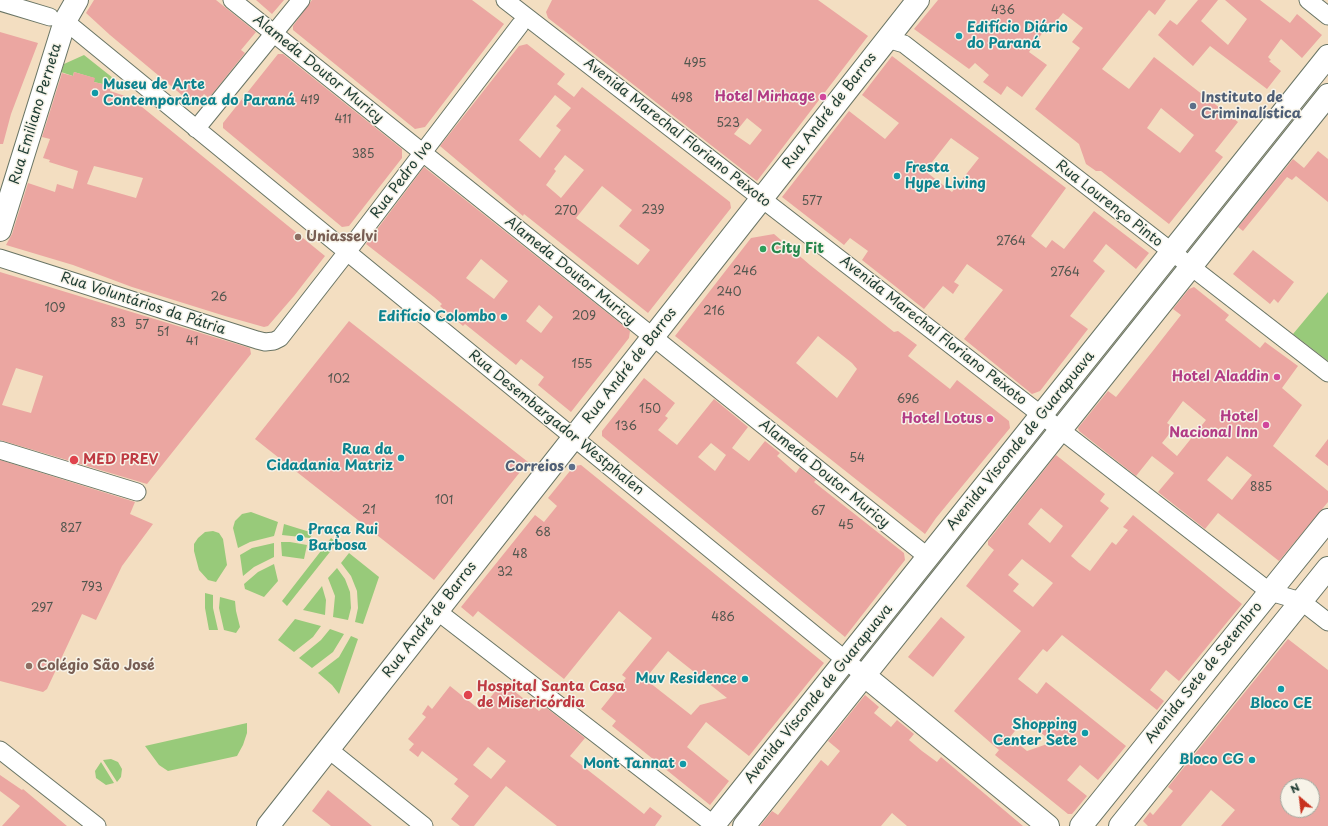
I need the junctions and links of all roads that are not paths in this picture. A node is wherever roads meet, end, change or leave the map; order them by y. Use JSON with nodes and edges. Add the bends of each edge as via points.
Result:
{"nodes":[{"id":1,"x":77,"y":0,"type":"edge"},
{"id":2,"x":232,"y":0,"type":"edge"},
{"id":3,"x":302,"y":0,"type":"edge"},
{"id":4,"x":505,"y":0,"type":"edge"},
{"id":5,"x":918,"y":0,"type":"edge"},
{"id":6,"x":1308,"y":0,"type":"edge"},
{"id":7,"x":0,"y":2,"type":"edge"},
{"id":8,"x":1328,"y":16,"type":"edge"},
{"id":9,"x":57,"y":19,"type":"junction"},
{"id":10,"x":520,"y":25,"type":"dead end"},
{"id":11,"x":274,"y":34,"type":"junction"},
{"id":12,"x":887,"y":39,"type":"junction"},
{"id":13,"x":1328,"y":56,"type":"edge"},
{"id":14,"x":1328,"y":94,"type":"edge"},
{"id":15,"x":196,"y":128,"type":"junction"},
{"id":16,"x":422,"y":153,"type":"junction"},
{"id":17,"x":762,"y":198,"type":"junction"},
{"id":18,"x":0,"y":230,"type":"edge"},
{"id":19,"x":347,"y":252,"type":"junction"},
{"id":20,"x":1172,"y":252,"type":"junction"},
{"id":21,"x":0,"y":258,"type":"edge"},
{"id":22,"x":1191,"y":267,"type":"junction"},
{"id":23,"x":283,"y":334,"type":"joint"},
{"id":24,"x":653,"y":337,"type":"junction"},
{"id":25,"x":1124,"y":350,"type":"junction"},
{"id":26,"x":1084,"y":361,"type":"junction"},
{"id":27,"x":1328,"y":373,"type":"edge"},
{"id":28,"x":1042,"y":415,"type":"junction"},
{"id":29,"x":1060,"y":430,"type":"junction"},
{"id":30,"x":574,"y":438,"type":"junction"},
{"id":31,"x":0,"y":450,"type":"edge"},
{"id":32,"x":137,"y":492,"type":"dead end"},
{"id":33,"x":967,"y":509,"type":"junction"},
{"id":34,"x":1328,"y":520,"type":"edge"},
{"id":35,"x":965,"y":550,"type":"junction"},
{"id":36,"x":928,"y":557,"type":"junction"},
{"id":37,"x":1328,"y":568,"type":"edge"},
{"id":38,"x":1270,"y":592,"type":"junction"},
{"id":39,"x":1301,"y":600,"type":"junction"},
{"id":40,"x":437,"y":611,"type":"junction"},
{"id":41,"x":1328,"y":622,"type":"edge"},
{"id":42,"x":846,"y":661,"type":"junction"},
{"id":43,"x":865,"y":676,"type":"junction"},
{"id":44,"x":328,"y":749,"type":"junction"},
{"id":45,"x":0,"y":750,"type":"edge"},
{"id":46,"x":768,"y":757,"type":"junction"},
{"id":47,"x":749,"y":821,"type":"edge"},
{"id":48,"x":97,"y":826,"type":"edge"},
{"id":49,"x":268,"y":826,"type":"edge"},
{"id":50,"x":424,"y":826,"type":"edge"},
{"id":51,"x":714,"y":826,"type":"edge"},
{"id":52,"x":1048,"y":826,"type":"edge"},
{"id":53,"x":1081,"y":826,"type":"edge"},
{"id":54,"x":1120,"y":826,"type":"edge"}],
"edges":[{"from":1,"to":9,"type":"main road","name":"Rua Emiliano Perneta"},
{"from":2,"to":11,"type":"street","name":"Alameda Doutor Muricy"},
{"from":3,"to":11,"type":"street"},
{"from":4,"to":17,"type":"street","name":"Avenida Marechal Floriano Peixoto"},
{"from":5,"to":12,"type":"main road","name":"Rua André de Barros"},
{"from":6,"to":8,"type":"street"},
{"from":7,"to":9,"type":"street"},
{"from":9,"to":15,"type":"street","name":"Rua Desembargador Westphalen"},
{"from":9,"to":18,"type":"main road","name":"Rua Emiliano Perneta"},
{"from":10,"to":16,"type":"street","name":"Rua Pedro Ivo"},
{"from":11,"to":15,"type":"street"},
{"from":11,"to":16,"type":"street","name":"Alameda Doutor Muricy"},
{"from":12,"to":17,"type":"main road","name":"Rua André de Barros"},
{"from":12,"to":20,"type":"street","name":"Rua Lourenço Pinto","via":[[904,44]]},
{"from":13,"to":20,"type":"main road","name":"Avenida Visconde de Guarapuava"},
{"from":14,"to":22,"type":"main road","name":"Avenida Visconde de Guarapuava"},
{"from":15,"to":19,"type":"street","name":"Rua Desembargador Westphalen"},
{"from":16,"to":19,"type":"street","name":"Rua Pedro Ivo"},
{"from":16,"to":24,"type":"street","name":"Alameda Doutor Muricy"},
{"from":17,"to":24,"type":"main road","name":"Rua André de Barros"},
{"from":17,"to":28,"type":"street","name":"Avenida Marechal Floriano Peixoto"},
{"from":19,"to":23,"type":"street","name":"Rua Pedro Ivo"},
{"from":19,"to":30,"type":"street","name":"Rua Desembargador Westphalen"},
{"from":20,"to":22,"type":"street","name":"Rua Lourenço Pinto"},
{"from":20,"to":26,"type":"main road","name":"Avenida Visconde de Guarapuava"},
{"from":21,"to":23,"type":"street","name":"Rua Voluntários da Pátria","via":[[257,340],[274,341]]},
{"from":22,"to":25,"type":"main road","name":"Avenida Visconde de Guarapuava"},
{"from":22,"to":27,"type":"street","name":"Rua Lourenço Pinto"},
{"from":24,"to":30,"type":"main road","name":"Rua André de Barros"},
{"from":24,"to":36,"type":"street","name":"Alameda Doutor Muricy"},
{"from":25,"to":26,"type":"main road"},
{"from":25,"to":29,"type":"main road","name":"Avenida Visconde de Guarapuava"},
{"from":26,"to":28,"type":"main road","name":"Avenida Visconde de Guarapuava"},
{"from":28,"to":29,"type":"street","name":"Avenida Marechal Floriano Peixoto"},
{"from":28,"to":33,"type":"main road","name":"Avenida Visconde de Guarapuava"},
{"from":29,"to":35,"type":"main road","name":"Avenida Visconde de Guarapuava"},
{"from":29,"to":38,"type":"street","name":"Avenida Marechal Floriano Peixoto"},
{"from":30,"to":40,"type":"main road","name":"Rua André de Barros"},
{"from":30,"to":42,"type":"street","name":"Rua Desembargador Westphalen"},
{"from":31,"to":32,"type":"street"},
{"from":33,"to":35,"type":"main road"},
{"from":33,"to":36,"type":"main road","name":"Avenida Visconde de Guarapuava"},
{"from":34,"to":38,"type":"main road","name":"Avenida Sete de Setembro"},
{"from":35,"to":43,"type":"main road","name":"Avenida Visconde de Guarapuava"},
{"from":36,"to":42,"type":"main road","name":"Avenida Visconde de Guarapuava"},
{"from":37,"to":39,"type":"main road"},
{"from":38,"to":39,"type":"street","name":"Avenida Marechal Floriano Peixoto"},
{"from":38,"to":53,"type":"main road","name":"Avenida Sete de Setembro"},
{"from":39,"to":41,"type":"street","name":"Avenida Marechal Floriano Peixoto"},
{"from":39,"to":54,"type":"main road"},
{"from":40,"to":44,"type":"main road","name":"Rua André de Barros"},
{"from":40,"to":51,"type":"street"},
{"from":42,"to":43,"type":"street","name":"Rua Desembargador Westphalen"},
{"from":42,"to":46,"type":"main road","name":"Avenida Visconde de Guarapuava"},
{"from":43,"to":47,"type":"main road","name":"Avenida Visconde de Guarapuava"},
{"from":43,"to":52,"type":"main road","name":"Rua Desembargador Westphalen"},
{"from":44,"to":49,"type":"main road","name":"Rua André de Barros"},
{"from":44,"to":50,"type":"street"},
{"from":45,"to":48,"type":"street"},
{"from":46,"to":47,"type":"main road"},
{"from":46,"to":51,"type":"main road","name":"Avenida Visconde de Guarapuava"}]}
